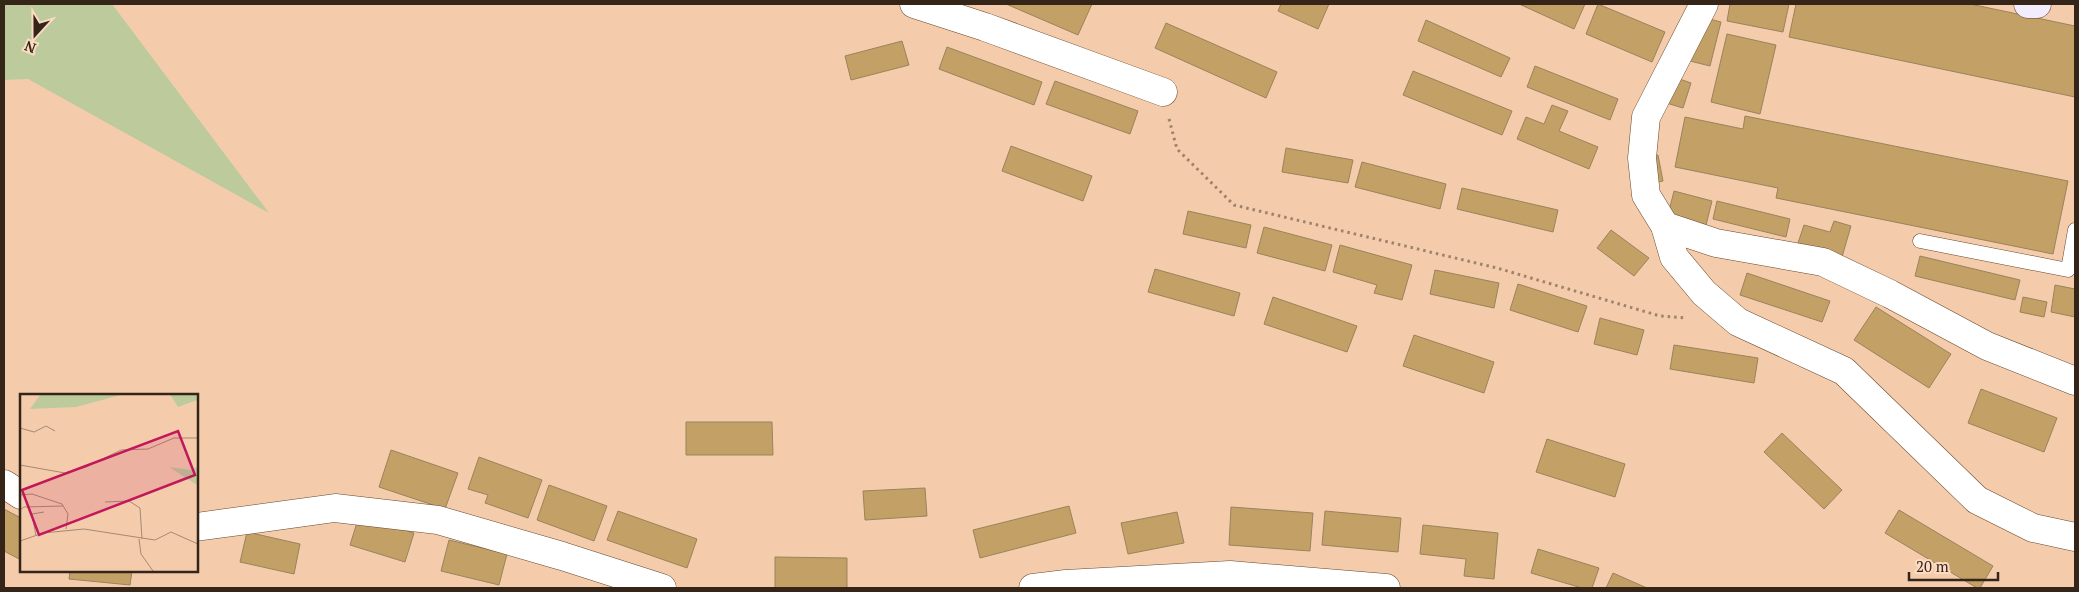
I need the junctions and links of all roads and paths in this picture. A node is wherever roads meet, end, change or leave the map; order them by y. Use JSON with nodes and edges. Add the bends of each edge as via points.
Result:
{"nodes":[{"id":1,"x":914,"y":4,"type":"edge"},
{"id":2,"x":1704,"y":4,"type":"edge"},
{"id":3,"x":2028,"y":4,"type":"edge"},
{"id":4,"x":2037,"y":4,"type":"edge"},
{"id":5,"x":1163,"y":92,"type":"joint"},
{"id":6,"x":1665,"y":226,"type":"junction"},
{"id":7,"x":2075,"y":230,"type":"edge"},
{"id":8,"x":1920,"y":241,"type":"dead end"},
{"id":9,"x":1689,"y":319,"type":"dead end"},
{"id":10,"x":2075,"y":381,"type":"edge"},
{"id":11,"x":4,"y":484,"type":"edge"},
{"id":12,"x":20,"y":494,"type":"edge"},
{"id":13,"x":198,"y":527,"type":"edge"},
{"id":14,"x":2075,"y":537,"type":"edge"},
{"id":15,"x":662,"y":588,"type":"edge"},
{"id":16,"x":1033,"y":588,"type":"edge"},
{"id":17,"x":1386,"y":588,"type":"edge"}],
"edges":[{"from":1,"to":5,"type":"street"},
{"from":2,"to":6,"type":"street","via":[[1646,117],[1642,158],[1646,195]]},
{"from":3,"to":4,"type":"street"},
{"from":5,"to":9,"type":"path","via":[[1176,150],[1234,205],[1497,268],[1660,316]]},
{"from":6,"to":10,"type":"street","via":[[1716,243],[1823,262],[1986,346]]},
{"from":6,"to":14,"type":"street","via":[[1674,257],[1704,293],[1738,322],[1844,370],[1976,500],[2033,528]]},
{"from":7,"to":8,"type":"lane","via":[[2068,270]]},
{"from":11,"to":12,"type":"street"},
{"from":13,"to":15,"type":"street","via":[[335,508],[438,520]]},
{"from":16,"to":17,"type":"street","via":[[1230,574]]}]}
